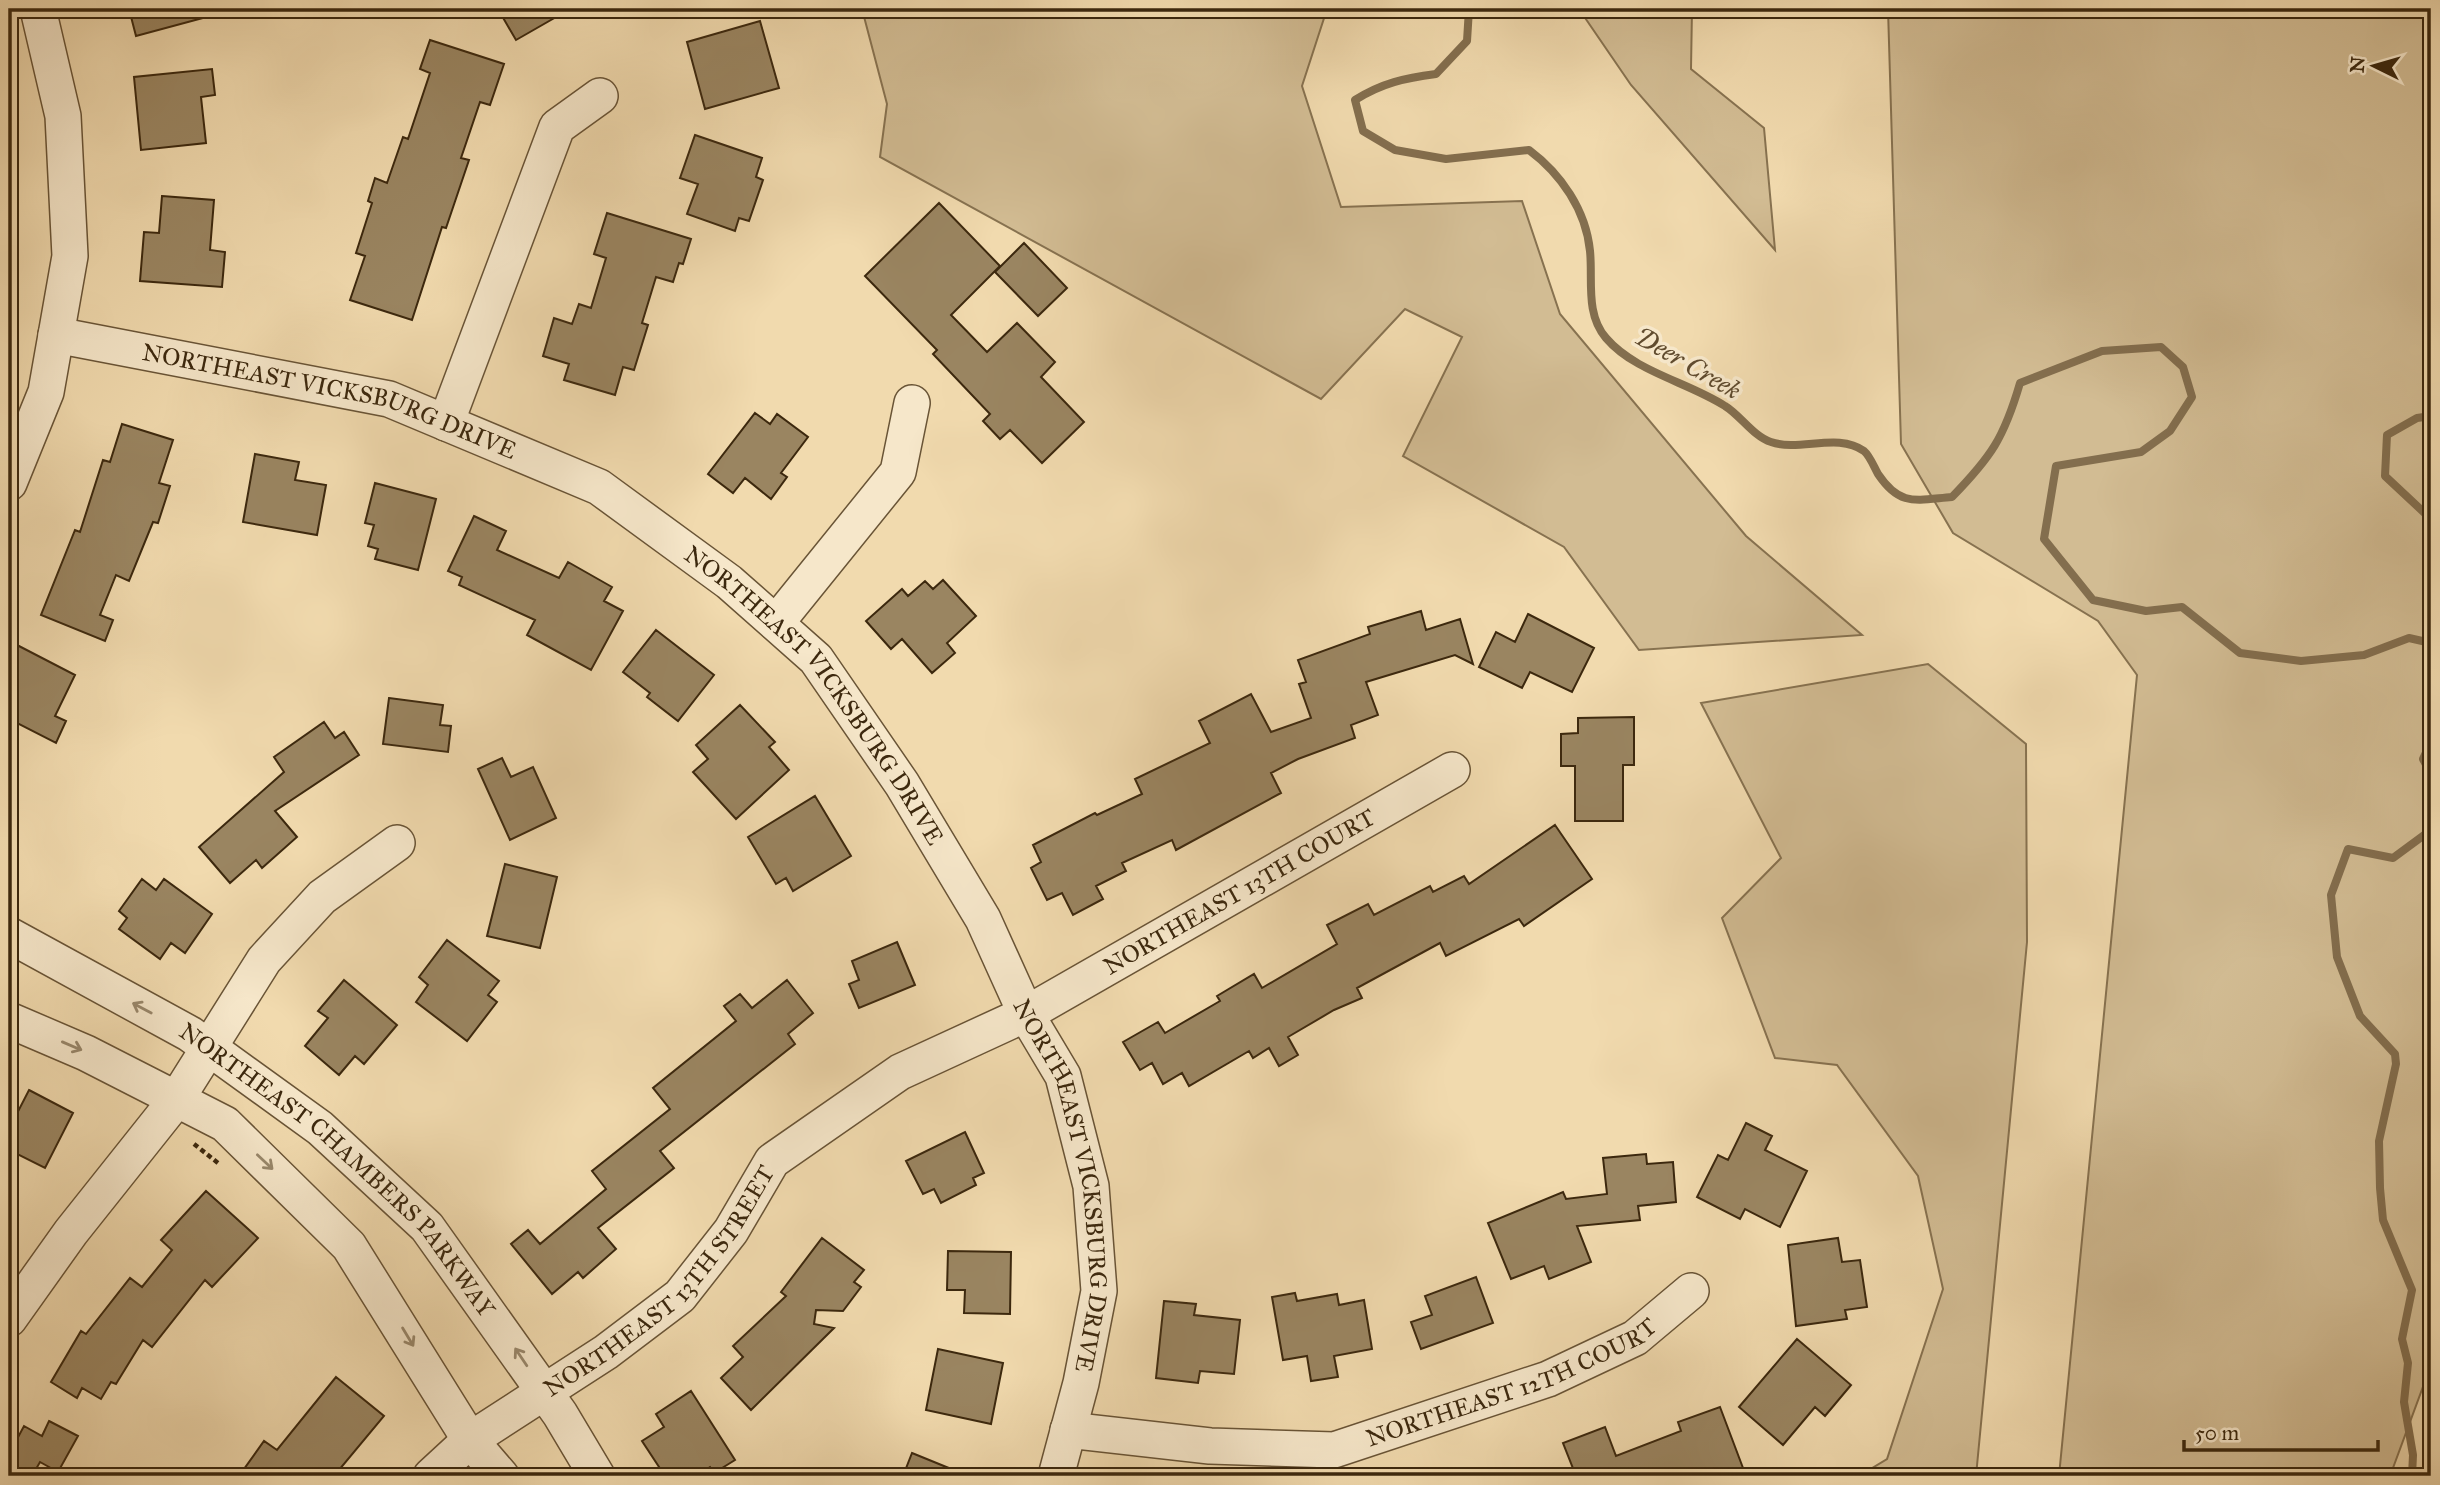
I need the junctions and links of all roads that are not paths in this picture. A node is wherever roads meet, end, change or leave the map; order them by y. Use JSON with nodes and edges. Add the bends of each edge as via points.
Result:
{"nodes":[{"id":1,"x":38,"y":9,"type":"edge"},
{"id":2,"x":600,"y":96,"type":"dead end"},
{"id":3,"x":56,"y":335,"type":"junction"},
{"id":4,"x":912,"y":403,"type":"dead end"},
{"id":5,"x":446,"y":423,"type":"junction"},
{"id":6,"x":9,"y":483,"type":"edge"},
{"id":7,"x":776,"y":623,"type":"junction"},
{"id":8,"x":1452,"y":770,"type":"dead end"},
{"id":9,"x":397,"y":843,"type":"dead end"},
{"id":10,"x":9,"y":935,"type":"edge"},
{"id":11,"x":1026,"y":1014,"type":"junction"},
{"id":12,"x":9,"y":1020,"type":"edge"},
{"id":13,"x":209,"y":1047,"type":"junction"},
{"id":14,"x":168,"y":1111,"type":"junction"},
{"id":15,"x":1690,"y":1291,"type":"dead end"},
{"id":16,"x":9,"y":1319,"type":"edge"},
{"id":17,"x":544,"y":1392,"type":"junction"},
{"id":18,"x":1068,"y":1430,"type":"junction"},
{"id":19,"x":470,"y":1440,"type":"junction"},
{"id":20,"x":431,"y":1476,"type":"edge"},
{"id":21,"x":500,"y":1476,"type":"edge"},
{"id":22,"x":597,"y":1476,"type":"edge"},
{"id":23,"x":1056,"y":1476,"type":"edge"}],
"edges":[{"from":1,"to":3,"type":"street","via":[[64,129],[70,256]]},
{"from":2,"to":5,"type":"street","via":[[557,127]]},
{"from":3,"to":5,"type":"street","name":"NORTHEAST VICKSBURG DRIVE","via":[[389,399]]},
{"from":3,"to":6,"type":"street","via":[[47,392]]},
{"from":4,"to":7,"type":"street","via":[[898,472]]},
{"from":5,"to":7,"type":"street","name":"NORTHEAST VICKSBURG DRIVE","via":[[599,487],[729,582]]},
{"from":7,"to":11,"type":"street","name":"NORTHEAST VICKSBURG DRIVE","via":[[816,659],[902,784],[983,919]]},
{"from":8,"to":11,"type":"street","name":"NORTHEAST 13TH COURT"},
{"from":9,"to":13,"type":"street","via":[[322,897],[272,951]]},
{"from":13,"to":10,"type":"street","name":"NORTHEAST CHAMBERS PARKWAY","one_way":true},
{"from":11,"to":17,"type":"street","name":"NORTHEAST 13TH STREET","via":[[900,1072],[772,1161],[731,1231],[680,1296]]},
{"from":11,"to":18,"type":"street","name":"NORTHEAST VICKSBURG DRIVE","via":[[1063,1076],[1091,1186],[1099,1291]]},
{"from":12,"to":14,"type":"street","name":"NORTHEAST CHAMBERS PARKWAY","one_way":true,"via":[[86,1053]]},
{"from":13,"to":14,"type":"street"},
{"from":17,"to":13,"type":"street","name":"NORTHEAST CHAMBERS PARKWAY","one_way":true,"via":[[427,1227],[320,1128]]},
{"from":14,"to":16,"type":"street","via":[[71,1232]]},
{"from":14,"to":19,"type":"street","name":"NORTHEAST CHAMBERS PARKWAY","one_way":true,"via":[[225,1124],[349,1246]]},
{"from":15,"to":18,"type":"street","name":"NORTHEAST 12TH COURT","via":[[1635,1338],[1548,1379],[1334,1450],[1210,1446]]},
{"from":17,"to":19,"type":"street","name":"NORTHEAST 13TH STREET"},
{"from":17,"to":22,"type":"street","name":"NORTHEAST CHAMBERS PARKWAY"},
{"from":18,"to":23,"type":"street","name":"NORTHEAST VICKSBURG DRIVE"},
{"from":19,"to":20,"type":"street"},
{"from":19,"to":21,"type":"street","name":"NORTHEAST CHAMBERS PARKWAY"}]}
